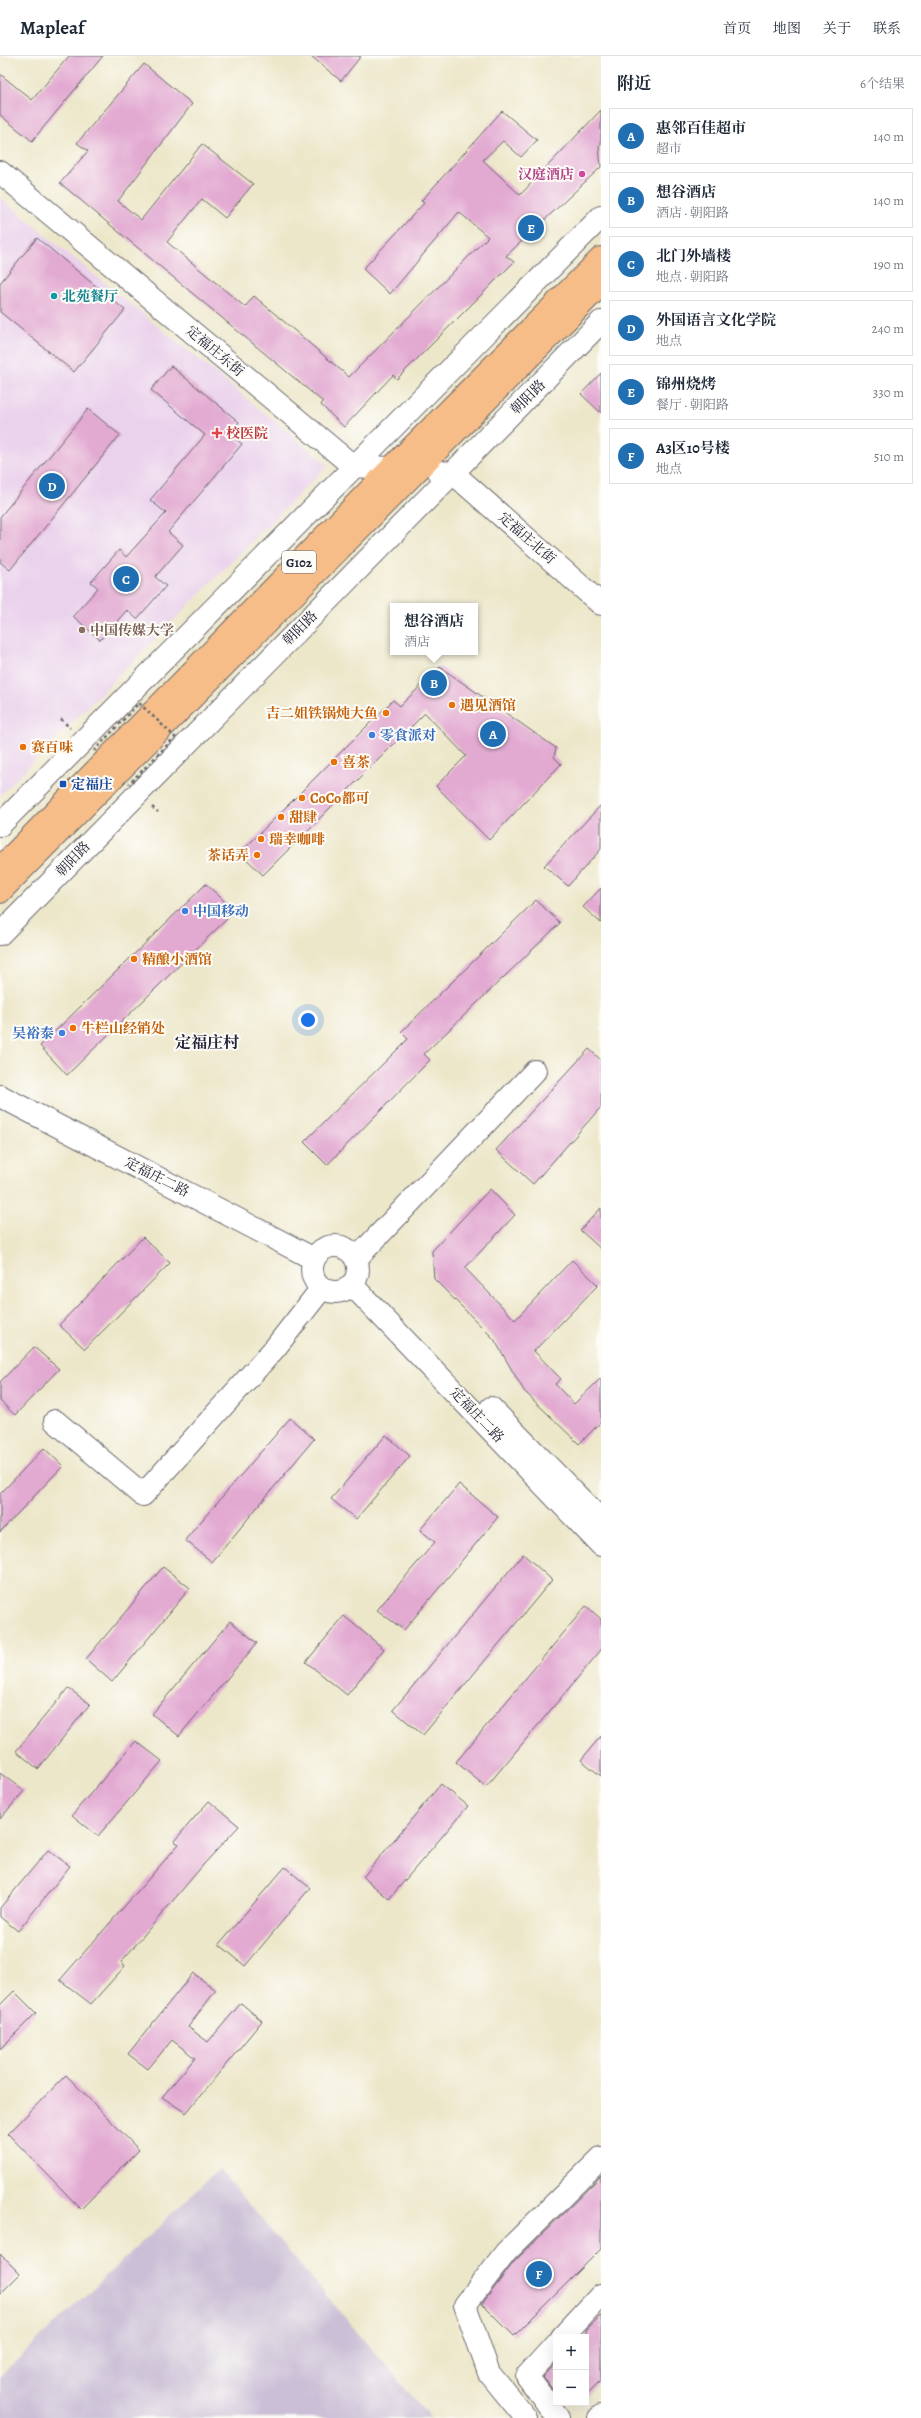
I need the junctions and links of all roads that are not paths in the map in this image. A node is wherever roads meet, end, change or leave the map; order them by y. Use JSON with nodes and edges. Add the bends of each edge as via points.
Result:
{"nodes":[{"id":1,"x":0,"y":172,"type":"edge"},
{"id":2,"x":601,"y":217,"type":"edge"},
{"id":3,"x":601,"y":258,"type":"edge"},
{"id":4,"x":601,"y":285,"type":"edge"},
{"id":5,"x":601,"y":322,"type":"edge"},
{"id":6,"x":353,"y":466,"type":"junction"},
{"id":7,"x":391,"y":468,"type":"junction"},
{"id":8,"x":418,"y":470,"type":"junction"},
{"id":9,"x":453,"y":473,"type":"junction"},
{"id":10,"x":601,"y":604,"type":"edge"},
{"id":11,"x":0,"y":825,"type":"edge"},
{"id":12,"x":0,"y":868,"type":"edge"},
{"id":13,"x":0,"y":892,"type":"edge"},
{"id":14,"x":0,"y":934,"type":"edge"},
{"id":15,"x":535,"y":1071,"type":"dead end"},
{"id":16,"x":0,"y":1096,"type":"edge"},
{"id":17,"x":314,"y":1259,"type":"junction"},
{"id":18,"x":356,"y":1272,"type":"junction"},
{"id":19,"x":322,"y":1288,"type":"junction"},
{"id":20,"x":55,"y":1421,"type":"dead end"},
{"id":21,"x":601,"y":1520,"type":"edge"},
{"id":22,"x":601,"y":1545,"type":"edge"},
{"id":23,"x":601,"y":2158,"type":"edge"},
{"id":24,"x":601,"y":2295,"type":"edge"},
{"id":25,"x":565,"y":2334,"type":"edge"},
{"id":26,"x":553,"y":2347,"type":"edge"},
{"id":27,"x":526,"y":2418,"type":"edge"},
{"id":28,"x":558,"y":2418,"type":"edge"}],
"edges":[{"from":1,"to":6,"type":"street","name":"定福庄东街"},
{"from":2,"to":6,"type":"street"},
{"from":3,"to":7,"type":"highway","number":"G102"},
{"from":4,"to":8,"type":"highway","name":"朝阳路","number":"G102"},
{"from":5,"to":9,"type":"street","name":"朝阳路"},
{"from":6,"to":7,"type":"street"},
{"from":6,"to":11,"type":"street"},
{"from":7,"to":8,"type":"street"},
{"from":7,"to":12,"type":"highway","number":"G102"},
{"from":8,"to":9,"type":"street"},
{"from":8,"to":13,"type":"highway","name":"朝阳路","number":"G102"},
{"from":9,"to":10,"type":"street","name":"定福庄北街"},
{"from":9,"to":14,"type":"street","name":"朝阳路"},
{"from":15,"to":18,"type":"street"},
{"from":16,"to":17,"type":"street","name":"定福庄二路"},
{"from":17,"to":18,"type":"street","name":"定福庄二路","via":[[324,1248],[336,1246],[348,1250]]},
{"from":17,"to":19,"type":"street","via":[[312,1272],[315,1282]]},
{"from":18,"to":19,"type":"street","via":[[340,1292],[330,1292]]},
{"from":18,"to":21,"type":"street","name":"定福庄二路"},
{"from":18,"to":22,"type":"street","name":"定福庄二路"},
{"from":19,"to":20,"type":"street","via":[[275,1348],[143,1495]]},
{"from":23,"to":27,"type":"street","via":[[506,2252],[465,2305],[490,2373]]},
{"from":24,"to":25,"type":"street"},
{"from":26,"to":28,"type":"street","via":[[527,2376]]}]}
